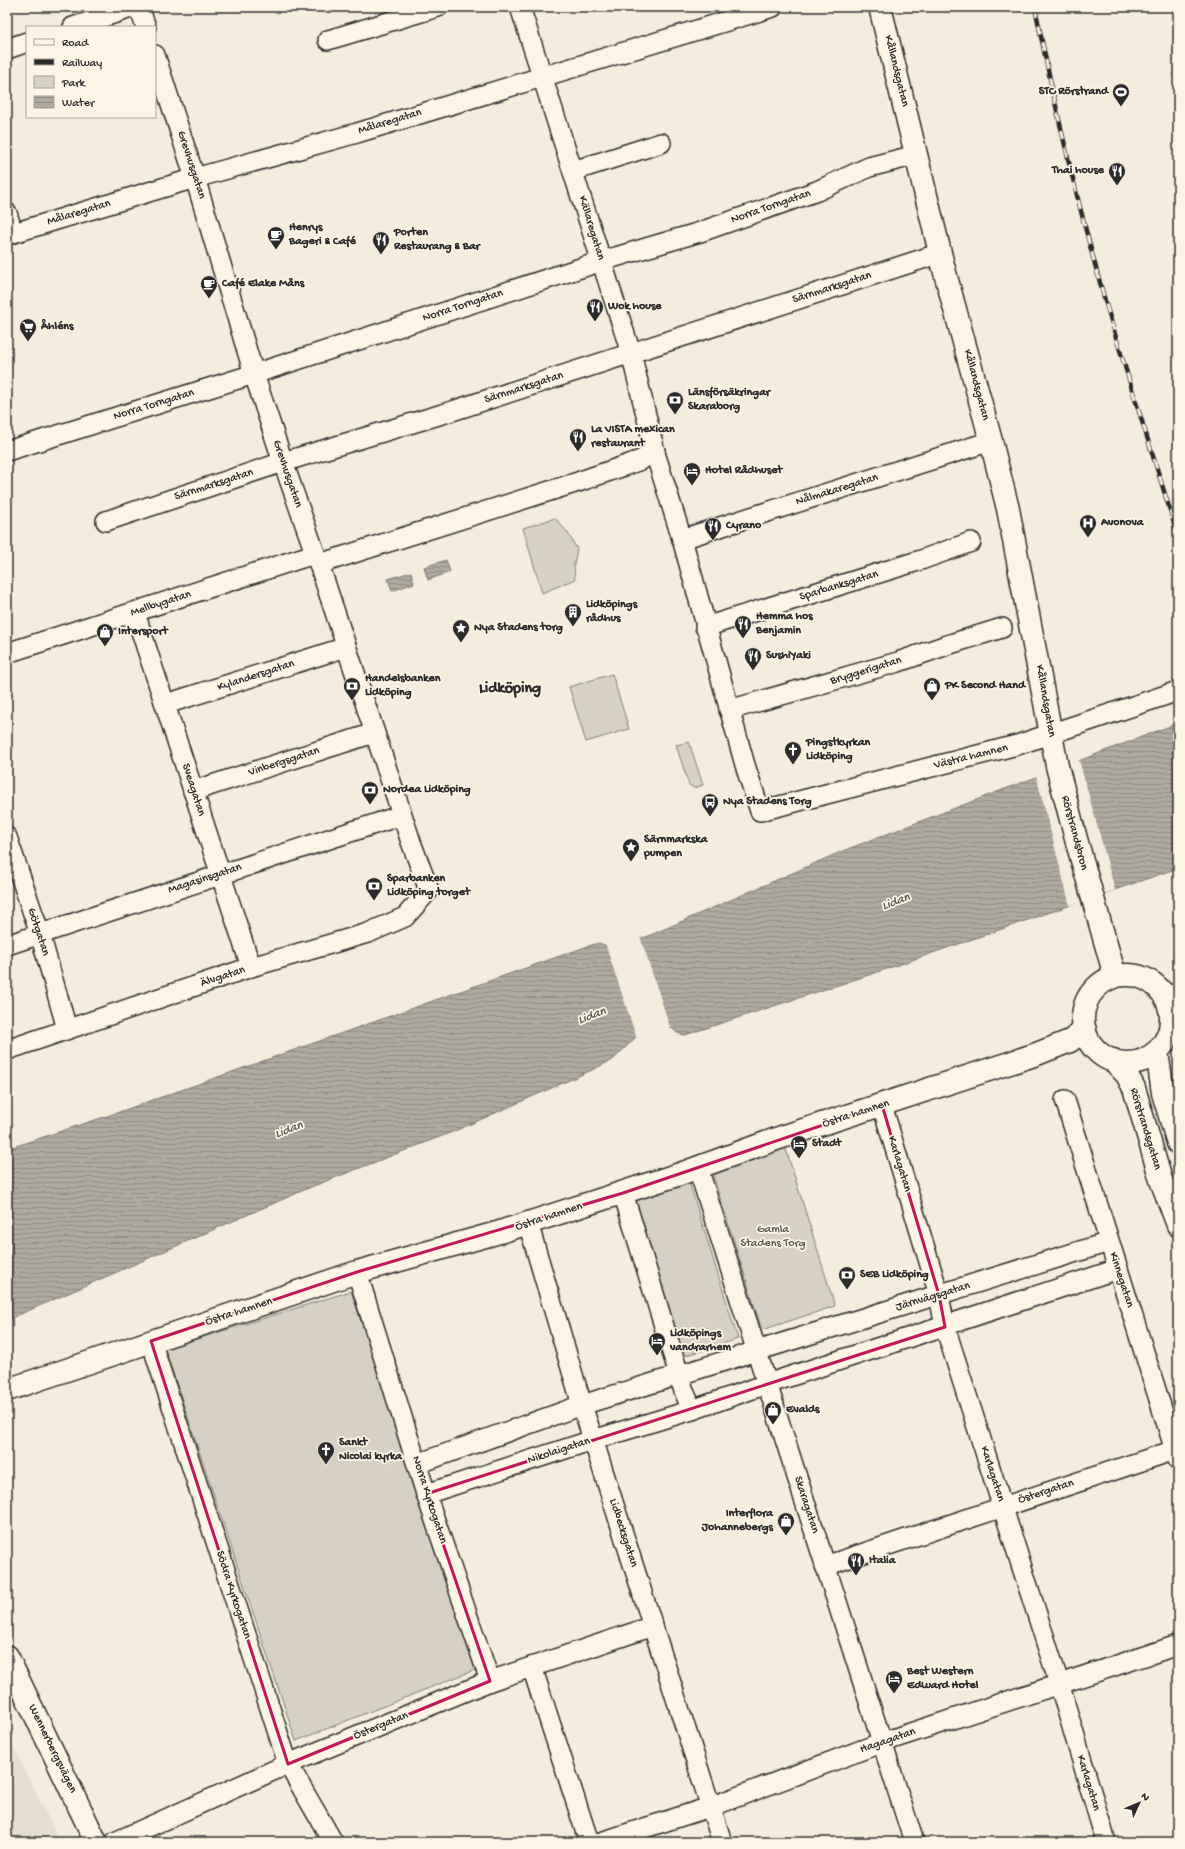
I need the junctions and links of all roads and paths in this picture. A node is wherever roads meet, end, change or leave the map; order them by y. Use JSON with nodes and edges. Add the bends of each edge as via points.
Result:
{"nodes":[{"id":1,"x":134,"y":7,"type":"edge"},
{"id":2,"x":139,"y":7,"type":"edge"},
{"id":3,"x":438,"y":7,"type":"edge"},
{"id":4,"x":520,"y":7,"type":"edge"},
{"id":5,"x":773,"y":7,"type":"edge"},
{"id":6,"x":880,"y":7,"type":"edge"},
{"id":7,"x":76,"y":26,"type":"edge"},
{"id":8,"x":146,"y":26,"type":"edge"},
{"id":9,"x":328,"y":40,"type":"dead end"},
{"id":10,"x":26,"y":42,"type":"edge"},
{"id":11,"x":7,"y":49,"type":"edge"},
{"id":12,"x":156,"y":58,"type":"edge"},
{"id":13,"x":543,"y":76,"type":"junction"},
{"id":14,"x":661,"y":143,"type":"dead end"},
{"id":15,"x":916,"y":155,"type":"junction"},
{"id":16,"x":573,"y":170,"type":"junction"},
{"id":17,"x":195,"y":178,"type":"junction"},
{"id":18,"x":7,"y":213,"type":"edge"},
{"id":19,"x":10,"y":234,"type":"edge"},
{"id":20,"x":941,"y":253,"type":"junction"},
{"id":21,"x":602,"y":261,"type":"junction"},
{"id":22,"x":631,"y":353,"type":"junction"},
{"id":23,"x":254,"y":374,"type":"junction"},
{"id":24,"x":992,"y":442,"type":"junction"},
{"id":25,"x":7,"y":451,"type":"edge"},
{"id":26,"x":655,"y":451,"type":"junction"},
{"id":27,"x":283,"y":462,"type":"junction"},
{"id":28,"x":106,"y":521,"type":"dead end"},
{"id":29,"x":682,"y":538,"type":"junction"},
{"id":30,"x":971,"y":542,"type":"dead end"},
{"id":31,"x":316,"y":559,"type":"junction"},
{"id":32,"x":135,"y":613,"type":"junction"},
{"id":33,"x":705,"y":627,"type":"junction"},
{"id":34,"x":1002,"y":628,"type":"dead end"},
{"id":35,"x":346,"y":647,"type":"junction"},
{"id":36,"x":7,"y":653,"type":"edge"},
{"id":37,"x":1178,"y":691,"type":"edge"},
{"id":38,"x":166,"y":704,"type":"junction"},
{"id":39,"x":730,"y":710,"type":"junction"},
{"id":40,"x":374,"y":733,"type":"junction"},
{"id":41,"x":1050,"y":733,"type":"junction"},
{"id":42,"x":1057,"y":766,"type":"joint"},
{"id":43,"x":193,"y":791,"type":"junction"},
{"id":44,"x":402,"y":815,"type":"junction"},
{"id":45,"x":8,"y":843,"type":"edge"},
{"id":46,"x":220,"y":874,"type":"junction"},
{"id":47,"x":429,"y":890,"type":"joint"},
{"id":48,"x":40,"y":934,"type":"junction"},
{"id":49,"x":7,"y":945,"type":"edge"},
{"id":50,"x":251,"y":967,"type":"junction"},
{"id":51,"x":1115,"y":976,"type":"junction"},
{"id":52,"x":1172,"y":996,"type":"edge"},
{"id":53,"x":67,"y":1028,"type":"junction"},
{"id":54,"x":1085,"y":1030,"type":"junction"},
{"id":55,"x":7,"y":1050,"type":"edge"},
{"id":56,"x":1157,"y":1052,"type":"junction"},
{"id":57,"x":1113,"y":1060,"type":"junction"},
{"id":58,"x":1065,"y":1100,"type":"dead end"},
{"id":59,"x":882,"y":1105,"type":"junction"},
{"id":60,"x":1178,"y":1143,"type":"edge"},
{"id":61,"x":698,"y":1168,"type":"junction"},
{"id":62,"x":623,"y":1193,"type":"junction"},
{"id":63,"x":528,"y":1223,"type":"junction"},
{"id":64,"x":1178,"y":1225,"type":"edge"},
{"id":65,"x":1109,"y":1242,"type":"junction"},
{"id":66,"x":1118,"y":1269,"type":"junction"},
{"id":67,"x":357,"y":1272,"type":"junction"},
{"id":68,"x":939,"y":1295,"type":"junction"},
{"id":69,"x":945,"y":1327,"type":"junction"},
{"id":70,"x":151,"y":1341,"type":"junction"},
{"id":71,"x":756,"y":1351,"type":"junction"},
{"id":72,"x":680,"y":1375,"type":"junction"},
{"id":73,"x":767,"y":1384,"type":"junction"},
{"id":74,"x":7,"y":1390,"type":"edge"},
{"id":75,"x":582,"y":1406,"type":"junction"},
{"id":76,"x":692,"y":1410,"type":"junction"},
{"id":77,"x":593,"y":1440,"type":"junction"},
{"id":78,"x":1176,"y":1455,"type":"edge"},
{"id":79,"x":417,"y":1464,"type":"junction"},
{"id":80,"x":426,"y":1494,"type":"junction"},
{"id":81,"x":1003,"y":1506,"type":"junction"},
{"id":82,"x":825,"y":1566,"type":"junction"},
{"id":83,"x":653,"y":1626,"type":"junction"},
{"id":84,"x":1178,"y":1645,"type":"edge"},
{"id":85,"x":7,"y":1656,"type":"edge"},
{"id":86,"x":532,"y":1667,"type":"junction"},
{"id":87,"x":490,"y":1682,"type":"junction"},
{"id":88,"x":1058,"y":1683,"type":"junction"},
{"id":89,"x":883,"y":1742,"type":"junction"},
{"id":90,"x":288,"y":1764,"type":"junction"},
{"id":91,"x":710,"y":1807,"type":"junction"},
{"id":92,"x":96,"y":1842,"type":"edge"},
{"id":93,"x":116,"y":1842,"type":"edge"},
{"id":94,"x":333,"y":1842,"type":"edge"},
{"id":95,"x":589,"y":1842,"type":"edge"},
{"id":96,"x":601,"y":1842,"type":"edge"},
{"id":97,"x":722,"y":1842,"type":"edge"},
{"id":98,"x":914,"y":1842,"type":"edge"},
{"id":99,"x":1106,"y":1842,"type":"edge"}],
"edges":[{"from":1,"to":7,"type":"street"},
{"from":2,"to":8,"type":"street"},
{"from":3,"to":9,"type":"street"},
{"from":4,"to":13,"type":"street","name":"Källaregatan"},
{"from":5,"to":13,"type":"street","name":"Målaregatan"},
{"from":6,"to":15,"type":"main road","name":"Kållandsgatan"},
{"from":10,"to":11,"type":"street"},
{"from":12,"to":17,"type":"street","name":"Grevhusgatan"},
{"from":13,"to":16,"type":"street","name":"Källaregatan"},
{"from":13,"to":17,"type":"street","name":"Målaregatan","via":[[357,133]]},
{"from":14,"to":16,"type":"street"},
{"from":15,"to":20,"type":"main road","name":"Kållandsgatan"},
{"from":15,"to":21,"type":"street","name":"Norra Torngatan","via":[[869,167],[817,191],[700,232]]},
{"from":16,"to":21,"type":"street","name":"Källaregatan"},
{"from":17,"to":19,"type":"street","name":"Målaregatan"},
{"from":17,"to":23,"type":"street","name":"Grevhusgatan"},
{"from":18,"to":19,"type":"street"},
{"from":20,"to":22,"type":"street","name":"Särnmarksgatan"},
{"from":20,"to":24,"type":"main road","name":"Kållandsgatan"},
{"from":21,"to":22,"type":"street","name":"Källaregatan"},
{"from":21,"to":23,"type":"street","name":"Norra Torngatan"},
{"from":22,"to":26,"type":"street","name":"Källaregatan"},
{"from":22,"to":27,"type":"street","name":"Särnmarksgatan"},
{"from":23,"to":25,"type":"street","name":"Norra Torngatan"},
{"from":23,"to":27,"type":"street","name":"Grevhusgatan"},
{"from":24,"to":29,"type":"street","name":"Nålmakaregatan"},
{"from":24,"to":41,"type":"main road","name":"Kållandsgatan","via":[[1027,604]]},
{"from":26,"to":29,"type":"street"},
{"from":26,"to":31,"type":"street","name":"Mellbygatan","via":[[641,460],[578,482]]},
{"from":27,"to":28,"type":"street","name":"Särnmarksgatan"},
{"from":27,"to":31,"type":"street","name":"Grevhusgatan"},
{"from":29,"to":33,"type":"street"},
{"from":30,"to":33,"type":"street","name":"Sparbanksgatan"},
{"from":31,"to":32,"type":"street","name":"Mellbygatan"},
{"from":31,"to":35,"type":"street","name":"Grevhusgatan"},
{"from":32,"to":36,"type":"street","name":"Mellbygatan"},
{"from":32,"to":38,"type":"street","name":"Sveagatan"},
{"from":33,"to":39,"type":"street"},
{"from":34,"to":39,"type":"street","name":"Bryggerigatan","via":[[898,662]]},
{"from":35,"to":38,"type":"street","name":"Kylandersgatan"},
{"from":35,"to":40,"type":"street","name":"Grevhusgatan"},
{"from":37,"to":41,"type":"street","name":"Västra hamnen"},
{"from":38,"to":43,"type":"street","name":"Sveagatan"},
{"from":39,"to":41,"type":"street","name":"Västra hamnen","via":[[760,811],[1017,745]]},
{"from":40,"to":43,"type":"street","name":"Vinbergsgatan"},
{"from":40,"to":44,"type":"street","name":"Grevhusgatan"},
{"from":41,"to":42,"type":"main road","name":"Kållandsgatan"},
{"from":42,"to":51,"type":"main road","name":"Rörstrandsbron"},
{"from":43,"to":46,"type":"street","name":"Sveagatan"},
{"from":44,"to":46,"type":"street","name":"Magasinsgatan"},
{"from":44,"to":47,"type":"street","name":"Grevhusgatan"},
{"from":45,"to":48,"type":"street","name":"Götgatan"},
{"from":46,"to":48,"type":"street","name":"Magasinsgatan"},
{"from":46,"to":50,"type":"street","name":"Sveagatan"},
{"from":47,"to":50,"type":"street","name":"Älvgatan","via":[[405,918],[368,933]]},
{"from":48,"to":49,"type":"street","name":"Magasinsgatan"},
{"from":48,"to":53,"type":"street","name":"Götgatan"},
{"from":50,"to":53,"type":"street","name":"Älvgatan"},
{"from":51,"to":52,"type":"main road","via":[[1145,978]]},
{"from":51,"to":54,"type":"main road","via":[[1102,982],[1086,1004],[1083,1017]]},
{"from":52,"to":56,"type":"main road","via":[[1171,1027],[1166,1041]]},
{"from":53,"to":55,"type":"street","name":"Älvgatan"},
{"from":54,"to":57,"type":"main road","via":[[1098,1052]]},
{"from":54,"to":59,"type":"main road","name":"Östra hamnen","via":[[1070,1041],[1034,1055]]},
{"from":56,"to":57,"type":"main road","via":[[1136,1062],[1124,1063]]},
{"from":56,"to":60,"type":"main road","via":[[1163,1093]]},
{"from":57,"to":64,"type":"main road","name":"Rörstrandsgatan","via":[[1127,1075],[1134,1088],[1161,1180]]},
{"from":58,"to":65,"type":"street","name":"Kinnegatan"},
{"from":59,"to":61,"type":"main road","name":"Östra hamnen","via":[[779,1138]]},
{"from":59,"to":68,"type":"street","name":"Karlagatan"},
{"from":61,"to":62,"type":"main road","name":"Östra hamnen"},
{"from":61,"to":71,"type":"street","name":"Skaragatan"},
{"from":62,"to":63,"type":"main road","name":"Östra hamnen"},
{"from":62,"to":72,"type":"street"},
{"from":63,"to":67,"type":"main road","name":"Östra hamnen"},
{"from":63,"to":75,"type":"street","name":"Lidbecksgatan"},
{"from":65,"to":66,"type":"street","name":"Kinnegatan"},
{"from":65,"to":68,"type":"street","name":"Järnvägsgatan"},
{"from":66,"to":69,"type":"street"},
{"from":66,"to":78,"type":"street","name":"Kinnegatan"},
{"from":67,"to":70,"type":"main road","name":"Östra hamnen"},
{"from":67,"to":79,"type":"street","name":"Norra Kyrkogatan"},
{"from":68,"to":69,"type":"street","name":"Karlagatan"},
{"from":68,"to":71,"type":"street","name":"Järnvägsgatan"},
{"from":69,"to":73,"type":"street"},
{"from":69,"to":81,"type":"street","name":"Karlagatan"},
{"from":70,"to":74,"type":"main road","name":"Östra hamnen"},
{"from":70,"to":90,"type":"street","name":"Södra Kyrkogatan"},
{"from":71,"to":72,"type":"street"},
{"from":71,"to":73,"type":"street","name":"Skaragatan"},
{"from":72,"to":75,"type":"street"},
{"from":72,"to":76,"type":"street"},
{"from":73,"to":76,"type":"street"},
{"from":73,"to":82,"type":"street","name":"Skaragatan"},
{"from":75,"to":77,"type":"street","name":"Lidbecksgatan"},
{"from":75,"to":79,"type":"street"},
{"from":76,"to":77,"type":"street","name":"Nikolaigatan"},
{"from":77,"to":80,"type":"street","name":"Nikolaigatan"},
{"from":77,"to":83,"type":"street","name":"Lidbecksgatan"},
{"from":78,"to":81,"type":"street","name":"Östergatan"},
{"from":79,"to":80,"type":"street","name":"Norra Kyrkogatan"},
{"from":80,"to":87,"type":"street","name":"Norra Kyrkogatan"},
{"from":81,"to":82,"type":"street","name":"Östergatan"},
{"from":81,"to":88,"type":"street","name":"Karlagatan"},
{"from":82,"to":89,"type":"street","name":"Skaragatan"},
{"from":83,"to":86,"type":"street","name":"Östergatan"},
{"from":83,"to":91,"type":"street","name":"Lidbecksgatan"},
{"from":84,"to":88,"type":"street","name":"Hagagatan"},
{"from":85,"to":92,"type":"main road","name":"Wennerbergsvägen"},
{"from":86,"to":87,"type":"street","name":"Östergatan"},
{"from":86,"to":95,"type":"street"},
{"from":87,"to":90,"type":"street","name":"Östergatan"},
{"from":88,"to":89,"type":"street","name":"Hagagatan"},
{"from":88,"to":99,"type":"street","name":"Karlagatan"},
{"from":89,"to":91,"type":"street","name":"Hagagatan"},
{"from":89,"to":98,"type":"street","name":"Skaragatan"},
{"from":90,"to":93,"type":"street","name":"Östergatan"},
{"from":90,"to":94,"type":"street","name":"Södra Kyrkogatan"},
{"from":91,"to":96,"type":"street","name":"Hagagatan"},
{"from":91,"to":97,"type":"street","name":"Lidbecksgatan"}]}
